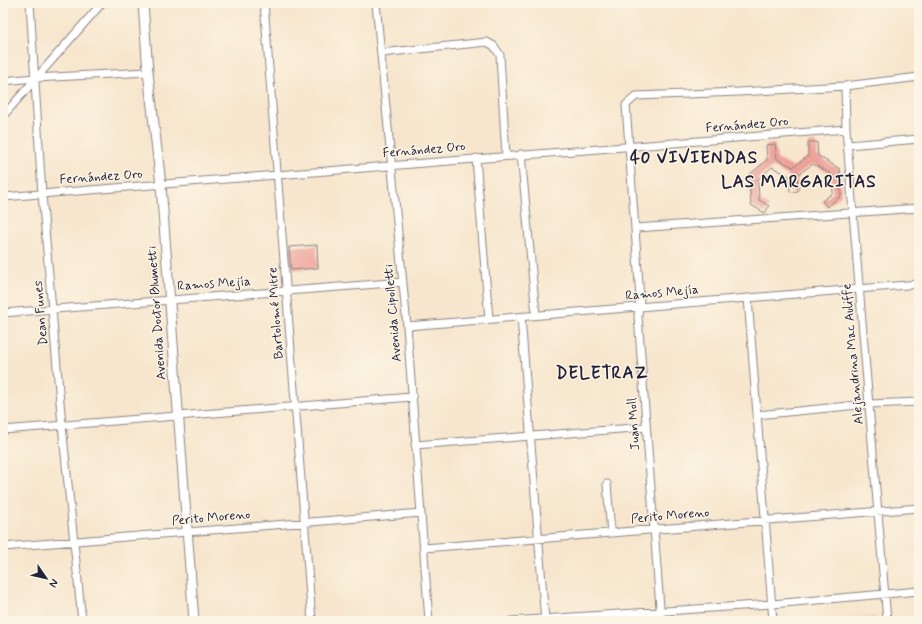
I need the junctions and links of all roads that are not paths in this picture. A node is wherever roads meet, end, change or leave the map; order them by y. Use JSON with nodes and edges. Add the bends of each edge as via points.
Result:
{"nodes":[{"id":1,"x":30,"y":3,"type":"edge"},
{"id":2,"x":102,"y":3,"type":"edge"},
{"id":3,"x":143,"y":3,"type":"edge"},
{"id":4,"x":264,"y":3,"type":"edge"},
{"id":5,"x":376,"y":3,"type":"edge"},
{"id":6,"x":381,"y":53,"type":"junction"},
{"id":7,"x":148,"y":72,"type":"junction"},
{"id":8,"x":919,"y":77,"type":"edge"},
{"id":9,"x":35,"y":78,"type":"junction"},
{"id":10,"x":3,"y":81,"type":"edge"},
{"id":11,"x":845,"y":86,"type":"junction"},
{"id":12,"x":3,"y":116,"type":"edge"},
{"id":13,"x":846,"y":129,"type":"junction"},
{"id":14,"x":919,"y":140,"type":"edge"},
{"id":15,"x":848,"y":145,"type":"junction"},
{"id":16,"x":628,"y":146,"type":"junction"},
{"id":17,"x":521,"y":154,"type":"junction"},
{"id":18,"x":506,"y":156,"type":"junction"},
{"id":19,"x":476,"y":158,"type":"junction"},
{"id":20,"x":392,"y":165,"type":"junction"},
{"id":21,"x":278,"y":175,"type":"junction"},
{"id":22,"x":161,"y":185,"type":"junction"},
{"id":23,"x":42,"y":194,"type":"junction"},
{"id":24,"x":3,"y":197,"type":"edge"},
{"id":25,"x":919,"y":208,"type":"edge"},
{"id":26,"x":853,"y":213,"type":"junction"},
{"id":27,"x":636,"y":228,"type":"junction"},
{"id":28,"x":403,"y":282,"type":"junction"},
{"id":29,"x":919,"y":284,"type":"edge"},
{"id":30,"x":860,"y":288,"type":"junction"},
{"id":31,"x":286,"y":291,"type":"junction"},
{"id":32,"x":748,"y":298,"type":"junction"},
{"id":33,"x":170,"y":300,"type":"junction"},
{"id":34,"x":638,"y":306,"type":"junction"},
{"id":35,"x":53,"y":309,"type":"junction"},
{"id":36,"x":3,"y":314,"type":"edge"},
{"id":37,"x":536,"y":316,"type":"junction"},
{"id":38,"x":521,"y":317,"type":"junction"},
{"id":39,"x":489,"y":319,"type":"junction"},
{"id":40,"x":407,"y":326,"type":"junction"},
{"id":41,"x":412,"y":397,"type":"junction"},
{"id":42,"x":919,"y":402,"type":"edge"},
{"id":43,"x":869,"y":404,"type":"junction"},
{"id":44,"x":295,"y":406,"type":"junction"},
{"id":45,"x":757,"y":415,"type":"junction"},
{"id":46,"x":178,"y":416,"type":"junction"},
{"id":47,"x":62,"y":425,"type":"junction"},
{"id":48,"x":646,"y":427,"type":"junction"},
{"id":49,"x":3,"y":430,"type":"edge"},
{"id":50,"x":530,"y":435,"type":"junction"},
{"id":51,"x":415,"y":445,"type":"junction"},
{"id":52,"x":607,"y":484,"type":"dead end"},
{"id":53,"x":919,"y":508,"type":"edge"},
{"id":54,"x":878,"y":512,"type":"junction"},
{"id":55,"x":421,"y":513,"type":"junction"},
{"id":56,"x":766,"y":520,"type":"junction"},
{"id":57,"x":304,"y":523,"type":"junction"},
{"id":58,"x":654,"y":530,"type":"junction"},
{"id":59,"x":186,"y":532,"type":"junction"},
{"id":60,"x":611,"y":533,"type":"junction"},
{"id":61,"x":539,"y":539,"type":"junction"},
{"id":62,"x":74,"y":541,"type":"junction"},
{"id":63,"x":3,"y":547,"type":"edge"},
{"id":64,"x":424,"y":548,"type":"junction"},
{"id":65,"x":919,"y":591,"type":"edge"},
{"id":66,"x":884,"y":595,"type":"junction"},
{"id":67,"x":772,"y":604,"type":"junction"},
{"id":68,"x":660,"y":611,"type":"junction"},
{"id":69,"x":545,"y":620,"type":"edge"},
{"id":70,"x":82,"y":621,"type":"edge"},
{"id":71,"x":194,"y":621,"type":"edge"},
{"id":72,"x":312,"y":621,"type":"edge"},
{"id":73,"x":429,"y":621,"type":"edge"},
{"id":74,"x":512,"y":621,"type":"edge"},
{"id":75,"x":661,"y":621,"type":"edge"},
{"id":76,"x":773,"y":621,"type":"edge"},
{"id":77,"x":887,"y":621,"type":"edge"}],
"edges":[{"from":1,"to":9,"type":"street","name":"Dean Funes"},
{"from":2,"to":9,"type":"street"},
{"from":3,"to":7,"type":"main road","name":"Avenida Doctor Blumetti"},
{"from":4,"to":21,"type":"street","name":"Bartolomé Mitre"},
{"from":5,"to":6,"type":"street","name":"Avenida Cipolletti"},
{"from":6,"to":18,"type":"street","via":[[487,42],[494,46],[500,55]]},
{"from":6,"to":20,"type":"street","name":"Avenida Cipolletti"},
{"from":7,"to":9,"type":"street"},
{"from":7,"to":22,"type":"main road","name":"Avenida Doctor Blumetti"},
{"from":8,"to":11,"type":"street"},
{"from":9,"to":10,"type":"street"},
{"from":9,"to":12,"type":"street"},
{"from":9,"to":23,"type":"street","name":"Dean Funes"},
{"from":11,"to":13,"type":"street","name":"Alejandrina Mac Auliffe"},
{"from":11,"to":16,"type":"street","name":"Juan Moll","via":[[636,96],[626,105]]},
{"from":13,"to":15,"type":"street","name":"Alejandrina Mac Auliffe"},
{"from":13,"to":16,"type":"street","name":"Fernández Oro"},
{"from":14,"to":15,"type":"street"},
{"from":15,"to":26,"type":"street","name":"Alejandrina Mac Auliffe"},
{"from":16,"to":17,"type":"street","name":"Fernández Oro"},
{"from":16,"to":27,"type":"street","name":"Juan Moll"},
{"from":17,"to":18,"type":"street","name":"Fernández Oro"},
{"from":17,"to":37,"type":"street"},
{"from":18,"to":19,"type":"street","name":"Fernández Oro"},
{"from":19,"to":20,"type":"street","name":"Fernández Oro"},
{"from":19,"to":39,"type":"street"},
{"from":20,"to":21,"type":"street","name":"Fernández Oro"},
{"from":20,"to":28,"type":"street","name":"Avenida Cipolletti"},
{"from":21,"to":22,"type":"street","name":"Fernández Oro"},
{"from":21,"to":31,"type":"street","name":"Bartolomé Mitre"},
{"from":22,"to":23,"type":"street","name":"Fernández Oro"},
{"from":22,"to":33,"type":"main road","name":"Avenida Doctor Blumetti"},
{"from":23,"to":24,"type":"street","name":"Fernández Oro"},
{"from":23,"to":35,"type":"street","name":"Dean Funes"},
{"from":25,"to":26,"type":"street"},
{"from":26,"to":27,"type":"street"},
{"from":26,"to":30,"type":"street","name":"Alejandrina Mac Auliffe"},
{"from":27,"to":34,"type":"street","name":"Juan Moll","via":[[640,298]]},
{"from":28,"to":31,"type":"street","name":"Ramos Mejía"},
{"from":28,"to":40,"type":"street","name":"Avenida Cipolletti"},
{"from":29,"to":30,"type":"street","name":"Ramos Mejía"},
{"from":30,"to":32,"type":"street","name":"Ramos Mejía"},
{"from":30,"to":43,"type":"street","name":"Alejandrina Mac Auliffe"},
{"from":31,"to":33,"type":"street","name":"Ramos Mejía"},
{"from":31,"to":44,"type":"street","name":"Bartolomé Mitre"},
{"from":32,"to":34,"type":"street","name":"Ramos Mejía"},
{"from":32,"to":45,"type":"street"},
{"from":33,"to":35,"type":"street","name":"Ramos Mejía"},
{"from":33,"to":46,"type":"main road","name":"Avenida Doctor Blumetti"},
{"from":34,"to":37,"type":"street","name":"Ramos Mejía"},
{"from":34,"to":48,"type":"street","name":"Juan Moll"},
{"from":35,"to":36,"type":"street","name":"Ramos Mejía"},
{"from":35,"to":47,"type":"street","name":"Dean Funes"},
{"from":37,"to":38,"type":"street","name":"Ramos Mejía"},
{"from":38,"to":39,"type":"street","name":"Ramos Mejía"},
{"from":38,"to":50,"type":"street"},
{"from":39,"to":40,"type":"street","name":"Ramos Mejía"},
{"from":40,"to":41,"type":"street","name":"Avenida Cipolletti"},
{"from":41,"to":44,"type":"street"},
{"from":41,"to":51,"type":"street","name":"Avenida Cipolletti"},
{"from":42,"to":43,"type":"street"},
{"from":43,"to":45,"type":"street"},
{"from":43,"to":54,"type":"street","name":"Alejandrina Mac Auliffe"},
{"from":44,"to":46,"type":"street"},
{"from":44,"to":57,"type":"street","name":"Bartolomé Mitre"},
{"from":45,"to":56,"type":"street"},
{"from":46,"to":47,"type":"street"},
{"from":46,"to":59,"type":"main road","name":"Avenida Doctor Blumetti"},
{"from":47,"to":49,"type":"street"},
{"from":47,"to":62,"type":"street","name":"Dean Funes"},
{"from":48,"to":50,"type":"street"},
{"from":48,"to":58,"type":"street","name":"Juan Moll"},
{"from":50,"to":51,"type":"street"},
{"from":50,"to":61,"type":"street"},
{"from":51,"to":55,"type":"street","name":"Avenida Cipolletti"},
{"from":52,"to":60,"type":"street"},
{"from":53,"to":54,"type":"street","name":"Perito Moreno"},
{"from":54,"to":56,"type":"street","name":"Perito Moreno"},
{"from":54,"to":66,"type":"street","name":"Alejandrina Mac Auliffe"},
{"from":55,"to":57,"type":"street","name":"Perito Moreno"},
{"from":55,"to":64,"type":"street","name":"Avenida Cipolletti"},
{"from":56,"to":58,"type":"street","name":"Perito Moreno"},
{"from":56,"to":67,"type":"street"},
{"from":57,"to":59,"type":"street","name":"Perito Moreno"},
{"from":57,"to":72,"type":"street","name":"Bartolomé Mitre"},
{"from":58,"to":60,"type":"street","name":"Perito Moreno"},
{"from":58,"to":68,"type":"street","name":"Juan Moll"},
{"from":59,"to":62,"type":"street","name":"Perito Moreno"},
{"from":59,"to":71,"type":"main road","name":"Avenida Doctor Blumetti"},
{"from":60,"to":61,"type":"street","name":"Perito Moreno"},
{"from":61,"to":64,"type":"street","name":"Perito Moreno"},
{"from":61,"to":69,"type":"street"},
{"from":62,"to":63,"type":"street","name":"Perito Moreno"},
{"from":62,"to":70,"type":"street","name":"Dean Funes"},
{"from":64,"to":73,"type":"street","name":"Avenida Cipolletti"},
{"from":65,"to":66,"type":"street"},
{"from":66,"to":67,"type":"street"},
{"from":66,"to":77,"type":"street","name":"Alejandrina Mac Auliffe"},
{"from":67,"to":68,"type":"street"},
{"from":67,"to":76,"type":"street"},
{"from":68,"to":69,"type":"street"},
{"from":68,"to":75,"type":"street","name":"Juan Moll"},
{"from":69,"to":74,"type":"street"}]}
